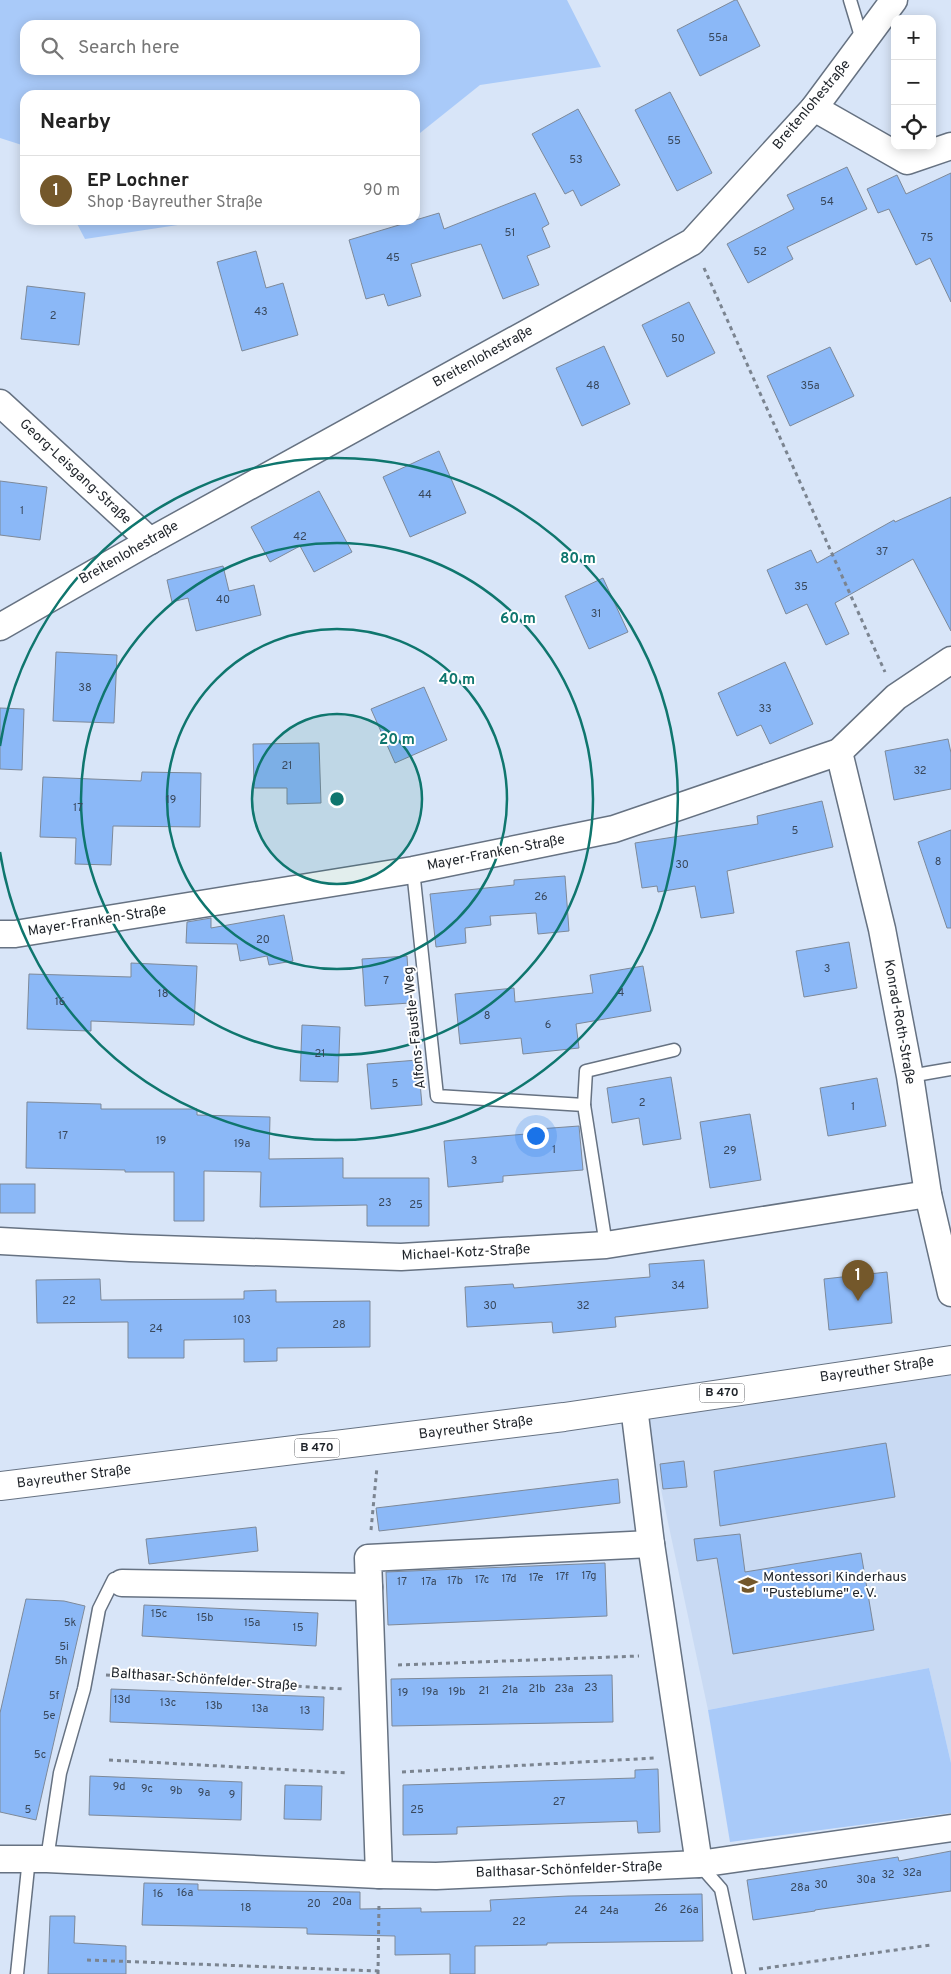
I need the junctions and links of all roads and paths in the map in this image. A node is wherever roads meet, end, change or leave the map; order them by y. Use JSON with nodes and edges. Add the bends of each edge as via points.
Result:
{"nodes":[{"id":1,"x":850,"y":0,"type":"edge"},
{"id":2,"x":894,"y":0,"type":"edge"},
{"id":3,"x":863,"y":43,"type":"junction"},
{"id":4,"x":814,"y":108,"type":"junction"},
{"id":5,"x":951,"y":146,"type":"edge"},
{"id":6,"x":692,"y":242,"type":"junction"},
{"id":7,"x":0,"y":403,"type":"edge"},
{"id":8,"x":150,"y":540,"type":"junction"},
{"id":9,"x":0,"y":627,"type":"edge"},
{"id":10,"x":951,"y":660,"type":"edge"},
{"id":11,"x":896,"y":697,"type":"junction"},
{"id":12,"x":839,"y":752,"type":"junction"},
{"id":13,"x":413,"y":870,"type":"junction"},
{"id":14,"x":0,"y":934,"type":"edge"},
{"id":15,"x":674,"y":1050,"type":"dead end"},
{"id":16,"x":951,"y":1069,"type":"edge"},
{"id":17,"x":910,"y":1076,"type":"junction"},
{"id":18,"x":584,"y":1105,"type":"junction"},
{"id":19,"x":928,"y":1194,"type":"junction"},
{"id":20,"x":0,"y":1241,"type":"edge"},
{"id":21,"x":606,"y":1245,"type":"junction"},
{"id":22,"x":951,"y":1293,"type":"edge"},
{"id":23,"x":951,"y":1360,"type":"edge"},
{"id":24,"x":634,"y":1407,"type":"junction"},
{"id":25,"x":379,"y":1441,"type":"junction"},
{"id":26,"x":0,"y":1486,"type":"edge"},
{"id":27,"x":651,"y":1544,"type":"junction"},
{"id":28,"x":368,"y":1558,"type":"junction"},
{"id":29,"x":118,"y":1581,"type":"joint"},
{"id":30,"x":369,"y":1587,"type":"junction"},
{"id":31,"x":667,"y":1655,"type":"junction"},
{"id":32,"x":106,"y":1666,"type":"dead end"},
{"id":33,"x":372,"y":1678,"type":"junction"},
{"id":34,"x":951,"y":1828,"type":"edge"},
{"id":35,"x":0,"y":1859,"type":"edge"},
{"id":36,"x":38,"y":1859,"type":"junction"},
{"id":37,"x":699,"y":1864,"type":"junction"},
{"id":38,"x":379,"y":1875,"type":"junction"},
{"id":39,"x":930,"y":1945,"type":"dead end"},
{"id":40,"x":87,"y":1960,"type":"dead end"},
{"id":41,"x":379,"y":1973,"type":"edge"},
{"id":42,"x":738,"y":1973,"type":"edge"},
{"id":43,"x":17,"y":1974,"type":"edge"}],
"edges":[{"from":1,"to":3,"type":"lane"},
{"from":2,"to":3,"type":"street","name":"Breitenlohestraße"},
{"from":3,"to":4,"type":"street","name":"Breitenlohestraße"},
{"from":4,"to":5,"type":"street","via":[[906,161]]},
{"from":4,"to":6,"type":"street","name":"Breitenlohestraße"},
{"from":6,"to":8,"type":"street","name":"Breitenlohestraße"},
{"from":6,"to":11,"type":"path"},
{"from":7,"to":8,"type":"street","name":"Georg-Leisgang-Straße"},
{"from":8,"to":9,"type":"street","name":"Breitenlohestraße"},
{"from":10,"to":11,"type":"street","name":"Mayer-Franken-Straße"},
{"from":11,"to":12,"type":"street","name":"Mayer-Franken-Straße"},
{"from":12,"to":13,"type":"street","name":"Mayer-Franken-Straße","via":[[614,829]]},
{"from":12,"to":17,"type":"street","name":"Konrad-Roth-Straße","via":[[882,929]]},
{"from":13,"to":14,"type":"street","name":"Mayer-Franken-Straße"},
{"from":13,"to":18,"type":"lane","name":"Alfons-Fäustle-Weg","via":[[437,1096]]},
{"from":15,"to":18,"type":"lane","via":[[586,1072]]},
{"from":16,"to":17,"type":"lane"},
{"from":17,"to":19,"type":"street","name":"Konrad-Roth-Straße"},
{"from":18,"to":21,"type":"lane"},
{"from":19,"to":21,"type":"street","name":"Michael-Kotz-Straße"},
{"from":19,"to":22,"type":"street","name":"Konrad-Roth-Straße"},
{"from":20,"to":21,"type":"street","name":"Michael-Kotz-Straße","via":[[401,1257]]},
{"from":23,"to":24,"type":"main road","name":"Bayreuther Straße","number":"B 470"},
{"from":24,"to":25,"type":"main road","name":"Bayreuther Straße","number":"B 470"},
{"from":24,"to":27,"type":"street"},
{"from":25,"to":26,"type":"main road","name":"Bayreuther Straße","number":"B 470"},
{"from":25,"to":28,"type":"path"},
{"from":27,"to":28,"type":"street"},
{"from":27,"to":31,"type":"street"},
{"from":28,"to":30,"type":"street"},
{"from":29,"to":30,"type":"street"},
{"from":29,"to":36,"type":"lane","via":[[99,1610],[84,1689]]},
{"from":30,"to":33,"type":"street"},
{"from":31,"to":33,"type":"path","name":"Balthasar-Schönfelder-Straße"},
{"from":31,"to":37,"type":"street"},
{"from":32,"to":33,"type":"path","name":"Balthasar-Schönfelder-Straße","via":[[104,1675]]},
{"from":33,"to":38,"type":"street"},
{"from":34,"to":37,"type":"street","name":"Balthasar-Schönfelder-Straße"},
{"from":35,"to":36,"type":"street","name":"Balthasar-Schönfelder-Straße"},
{"from":36,"to":38,"type":"street","name":"Balthasar-Schönfelder-Straße"},
{"from":36,"to":43,"type":"lane"},
{"from":37,"to":38,"type":"street","name":"Balthasar-Schönfelder-Straße","via":[[436,1876]]},
{"from":37,"to":42,"type":"lane","via":[[721,1889]]},
{"from":38,"to":41,"type":"path"},
{"from":39,"to":42,"type":"path"},
{"from":40,"to":41,"type":"path"}]}
